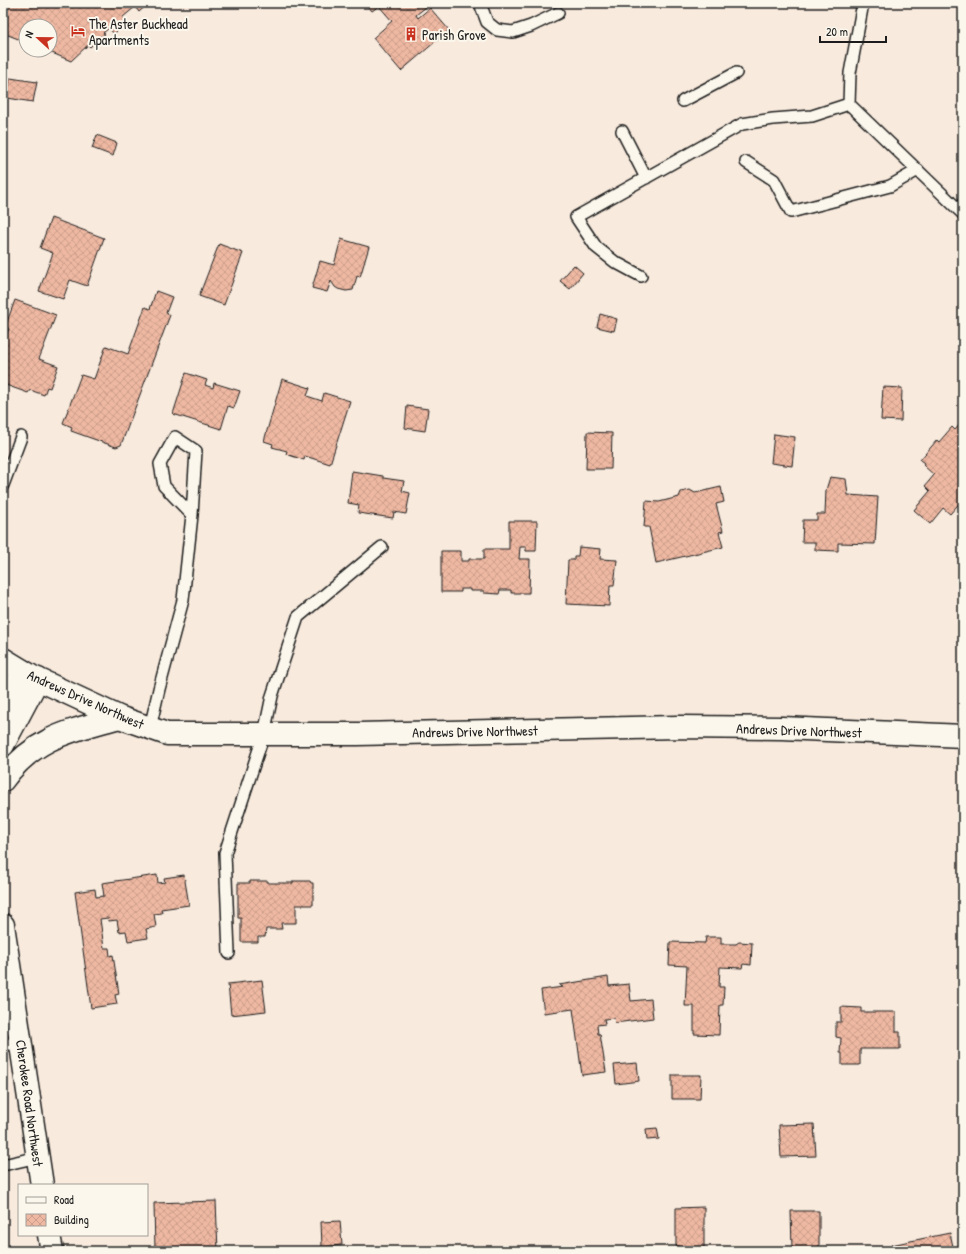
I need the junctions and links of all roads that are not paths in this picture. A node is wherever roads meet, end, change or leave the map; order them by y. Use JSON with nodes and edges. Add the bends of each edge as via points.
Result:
{"nodes":[{"id":1,"x":483,"y":3,"type":"edge"},
{"id":2,"x":863,"y":3,"type":"edge"},
{"id":3,"x":558,"y":13,"type":"dead end"},
{"id":4,"x":736,"y":73,"type":"dead end"},
{"id":5,"x":682,"y":101,"type":"dead end"},
{"id":6,"x":849,"y":104,"type":"junction"},
{"id":7,"x":622,"y":131,"type":"dead end"},
{"id":8,"x":746,"y":162,"type":"dead end"},
{"id":9,"x":918,"y":170,"type":"junction"},
{"id":10,"x":646,"y":178,"type":"junction"},
{"id":11,"x":963,"y":214,"type":"edge"},
{"id":12,"x":641,"y":276,"type":"dead end"},
{"id":13,"x":21,"y":437,"type":"dead end"},
{"id":14,"x":3,"y":485,"type":"edge"},
{"id":15,"x":192,"y":515,"type":"junction"},
{"id":16,"x":382,"y":547,"type":"dead end"},
{"id":17,"x":3,"y":659,"type":"edge"},
{"id":18,"x":31,"y":675,"type":"junction"},
{"id":19,"x":3,"y":711,"type":"edge"},
{"id":20,"x":119,"y":717,"type":"junction"},
{"id":21,"x":150,"y":728,"type":"junction"},
{"id":22,"x":264,"y":734,"type":"junction"},
{"id":23,"x":963,"y":736,"type":"edge"},
{"id":24,"x":3,"y":746,"type":"edge"},
{"id":25,"x":3,"y":780,"type":"edge"},
{"id":26,"x":3,"y":925,"type":"edge"},
{"id":27,"x":230,"y":953,"type":"dead end"},
{"id":28,"x":12,"y":1043,"type":"edge"},
{"id":29,"x":38,"y":1157,"type":"junction"},
{"id":30,"x":3,"y":1165,"type":"edge"},
{"id":31,"x":42,"y":1184,"type":"edge"},
{"id":32,"x":49,"y":1236,"type":"edge"},
{"id":33,"x":52,"y":1251,"type":"edge"}],
"edges":[{"from":1,"to":3,"type":"lane","via":[[481,6],[487,22],[497,30],[513,32]]},
{"from":2,"to":6,"type":"lane","via":[[850,73]]},
{"from":4,"to":5,"type":"lane"},
{"from":6,"to":9,"type":"lane"},
{"from":6,"to":10,"type":"lane","via":[[812,116],[742,124]]},
{"from":7,"to":10,"type":"lane"},
{"from":8,"to":9,"type":"lane","via":[[774,180],[791,212],[890,186]]},
{"from":9,"to":11,"type":"lane"},
{"from":10,"to":12,"type":"lane","via":[[576,217],[596,247],[615,262]]},
{"from":13,"to":14,"type":"lane"},
{"from":15,"to":15,"type":"lane","via":[[196,451],[175,438],[160,464],[164,486]]},
{"from":15,"to":21,"type":"lane","via":[[183,600]]},
{"from":16,"to":22,"type":"lane","via":[[298,617],[272,696]]},
{"from":17,"to":18,"type":"street","name":"Andrews Drive Northwest"},
{"from":18,"to":19,"type":"street"},
{"from":18,"to":20,"type":"street","name":"Andrews Drive Northwest"},
{"from":18,"to":24,"type":"street"},
{"from":20,"to":21,"type":"street","name":"Andrews Drive Northwest"},
{"from":20,"to":25,"type":"street","via":[[48,740],[25,755]]},
{"from":21,"to":22,"type":"street","name":"Andrews Drive Northwest","via":[[167,734]]},
{"from":22,"to":23,"type":"street","name":"Andrews Drive Northwest","via":[[690,727],[782,728]]},
{"from":22,"to":27,"type":"lane","via":[[225,853]]},
{"from":26,"to":28,"type":"street","name":"Cherokee Road Northwest"},
{"from":28,"to":29,"type":"street","name":"Cherokee Road Northwest"},
{"from":29,"to":30,"type":"lane"},
{"from":29,"to":31,"type":"street","name":"Cherokee Road Northwest"},
{"from":32,"to":33,"type":"street"}]}
